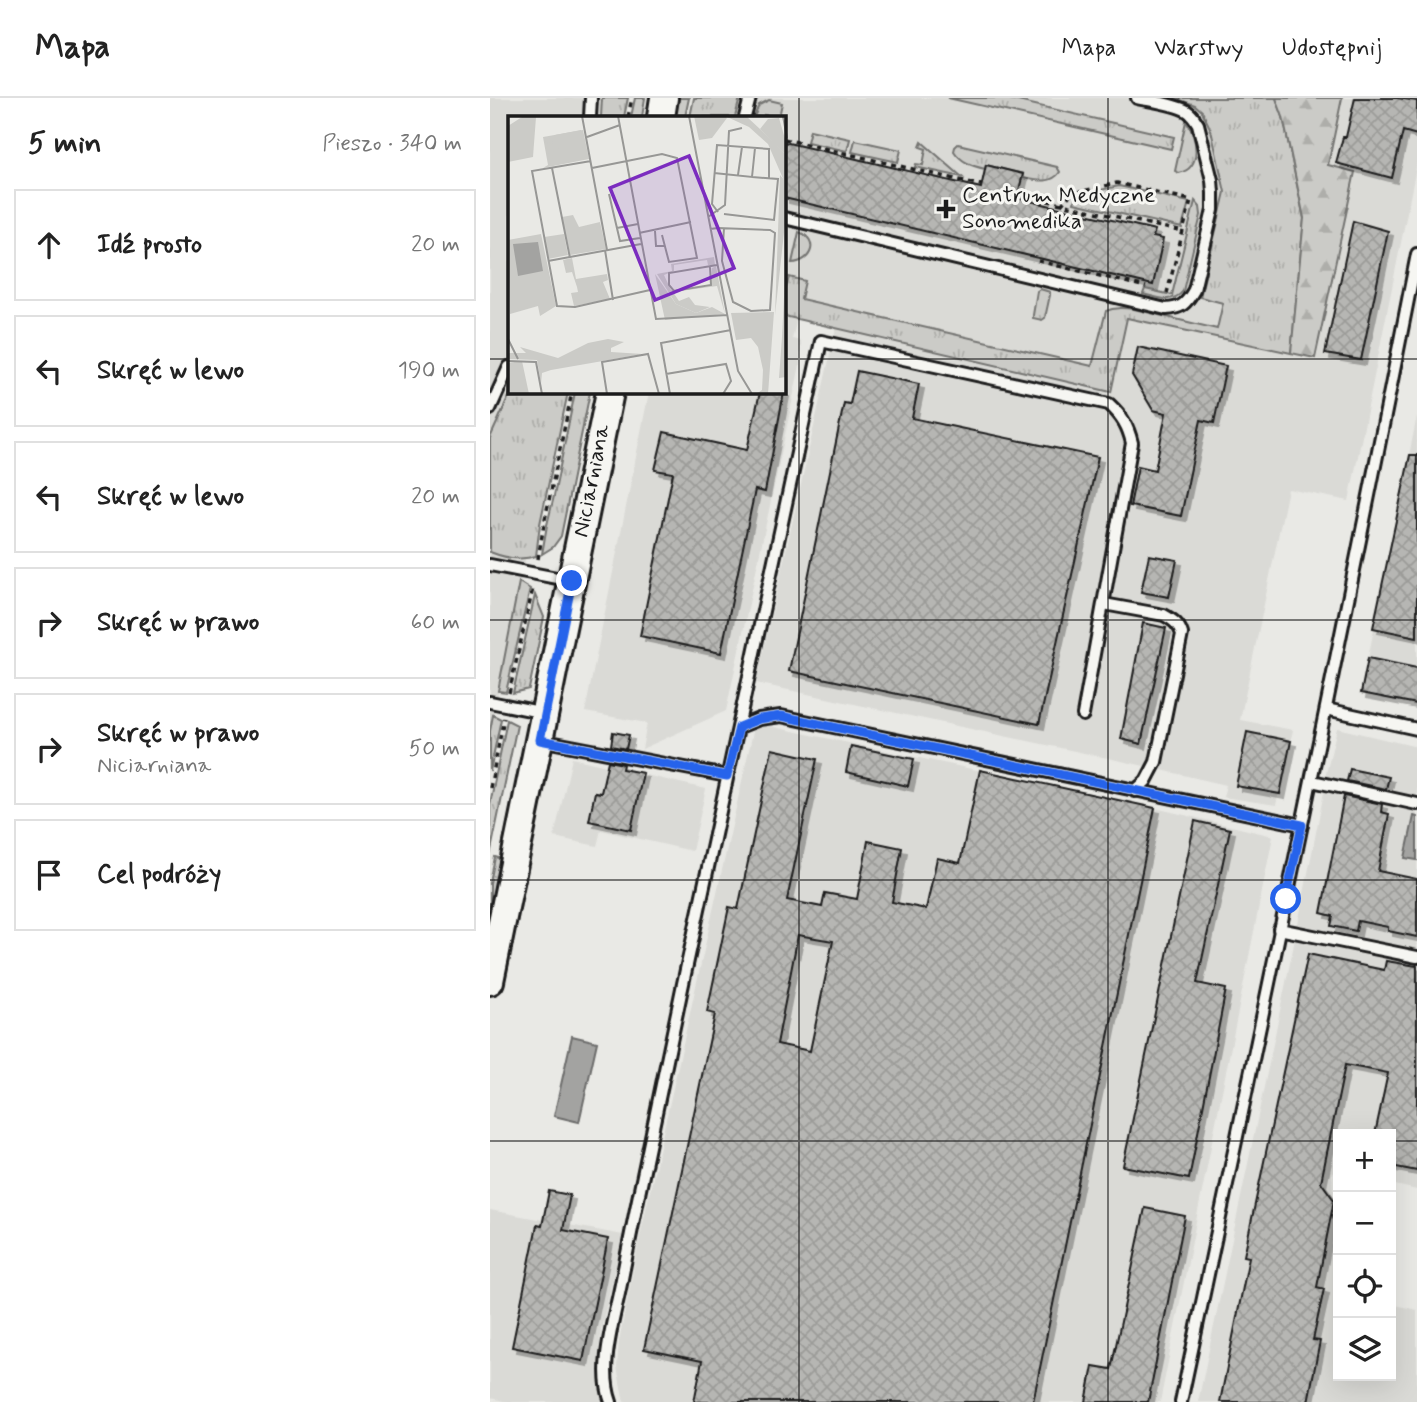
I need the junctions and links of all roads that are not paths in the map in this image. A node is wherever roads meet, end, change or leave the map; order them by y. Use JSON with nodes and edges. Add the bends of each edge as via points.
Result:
{"nodes":[{"id":1,"x":591,"y":98,"type":"edge"},
{"id":2,"x":664,"y":98,"type":"edge"},
{"id":3,"x":750,"y":98,"type":"edge"},
{"id":4,"x":1137,"y":98,"type":"edge"},
{"id":5,"x":590,"y":116,"type":"edge"},
{"id":6,"x":661,"y":116,"type":"edge"},
{"id":7,"x":745,"y":116,"type":"edge"},
{"id":8,"x":786,"y":218,"type":"edge"},
{"id":9,"x":1417,"y":254,"type":"edge"},
{"id":10,"x":508,"y":370,"type":"edge"},
{"id":11,"x":610,"y":394,"type":"edge"},
{"id":12,"x":490,"y":409,"type":"edge"},
{"id":13,"x":490,"y":565,"type":"edge"},
{"id":14,"x":572,"y":581,"type":"junction"},
{"id":15,"x":1104,"y":604,"type":"junction"},
{"id":16,"x":490,"y":702,"type":"edge"},
{"id":17,"x":1326,"y":709,"type":"junction"},
{"id":18,"x":545,"y":713,"type":"junction"},
{"id":19,"x":1083,"y":715,"type":"dead end"},
{"id":20,"x":739,"y":727,"type":"junction"},
{"id":21,"x":1417,"y":729,"type":"edge"},
{"id":22,"x":540,"y":740,"type":"junction"},
{"id":23,"x":727,"y":776,"type":"junction"},
{"id":24,"x":1312,"y":781,"type":"junction"},
{"id":25,"x":1135,"y":791,"type":"junction"},
{"id":26,"x":1417,"y":804,"type":"edge"},
{"id":27,"x":1302,"y":825,"type":"junction"},
{"id":28,"x":1279,"y":929,"type":"junction"},
{"id":29,"x":1417,"y":957,"type":"edge"},
{"id":30,"x":490,"y":981,"type":"edge"},
{"id":31,"x":611,"y":1402,"type":"edge"},
{"id":32,"x":1181,"y":1402,"type":"edge"}],
"edges":[{"from":1,"to":5,"type":"lane"},
{"from":2,"to":6,"type":"street"},
{"from":3,"to":7,"type":"lane"},
{"from":4,"to":8,"type":"lane","via":[[1180,108],[1193,116],[1212,180],[1213,210],[1194,290],[1178,308],[1166,309]]},
{"from":9,"to":17,"type":"lane"},
{"from":10,"to":12,"type":"lane"},
{"from":11,"to":14,"type":"street","name":"Niciarniana"},
{"from":13,"to":14,"type":"lane"},
{"from":14,"to":18,"type":"street","name":"Niciarniana"},
{"from":15,"to":19,"type":"lane"},
{"from":15,"to":20,"type":"lane","via":[[1132,443],[1128,426],[1110,404],[821,341]]},
{"from":15,"to":25,"type":"lane","via":[[1164,615],[1180,626],[1182,634],[1156,762],[1146,782]]},
{"from":16,"to":18,"type":"lane"},
{"from":17,"to":21,"type":"lane"},
{"from":17,"to":24,"type":"lane"},
{"from":18,"to":22,"type":"street","name":"Niciarniana"},
{"from":20,"to":23,"type":"lane"},
{"from":20,"to":25,"type":"lane","via":[[781,716]]},
{"from":22,"to":23,"type":"lane"},
{"from":22,"to":30,"type":"street","name":"Niciarniana"},
{"from":23,"to":31,"type":"lane","via":[[606,1360]]},
{"from":24,"to":26,"type":"lane"},
{"from":24,"to":27,"type":"lane"},
{"from":25,"to":27,"type":"lane"},
{"from":27,"to":28,"type":"lane"},
{"from":28,"to":29,"type":"lane"},
{"from":28,"to":32,"type":"lane"}]}
